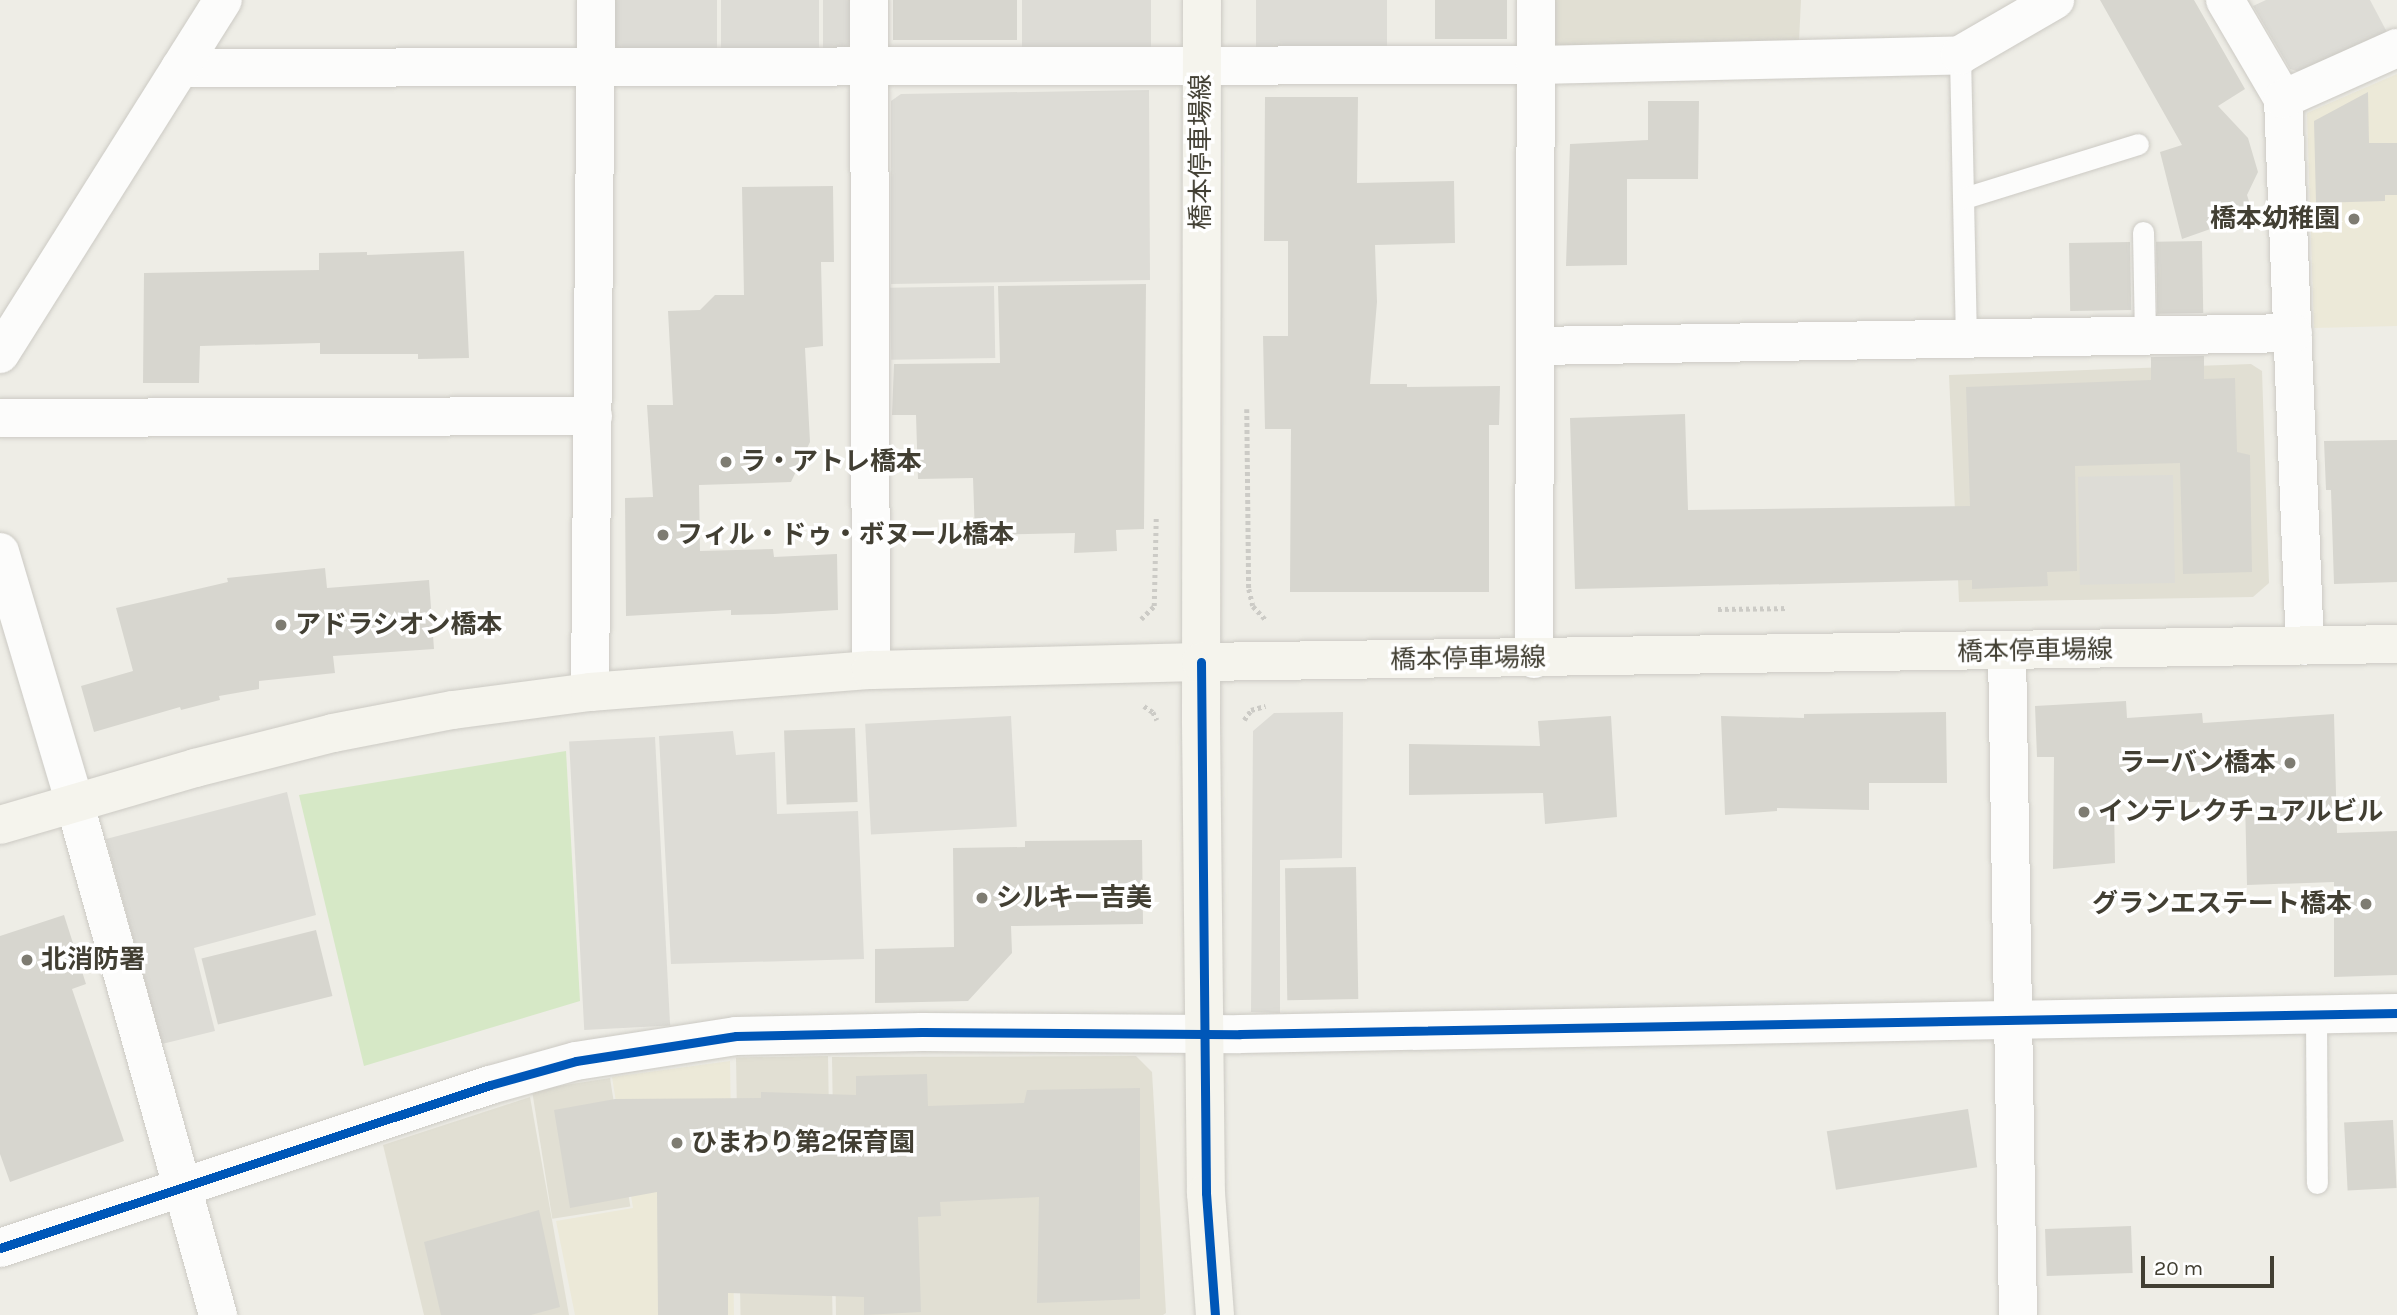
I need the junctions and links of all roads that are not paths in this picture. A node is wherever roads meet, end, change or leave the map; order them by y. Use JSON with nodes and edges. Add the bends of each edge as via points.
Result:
{"nodes":[{"id":1,"x":223,"y":0,"type":"edge"},
{"id":2,"x":596,"y":0,"type":"edge"},
{"id":3,"x":869,"y":0,"type":"edge"},
{"id":4,"x":1202,"y":0,"type":"edge"},
{"id":5,"x":1536,"y":0,"type":"edge"},
{"id":6,"x":2055,"y":0,"type":"edge"},
{"id":7,"x":2225,"y":0,"type":"edge"},
{"id":8,"x":2397,"y":48,"type":"edge"},
{"id":9,"x":1961,"y":55,"type":"junction"},
{"id":10,"x":1535,"y":65,"type":"junction"},
{"id":11,"x":1202,"y":66,"type":"junction"},
{"id":12,"x":869,"y":67,"type":"junction"},
{"id":13,"x":180,"y":68,"type":"junction"},
{"id":14,"x":596,"y":68,"type":"junction"},
{"id":15,"x":2283,"y":99,"type":"junction"},
{"id":16,"x":2138,"y":144,"type":"dead end"},
{"id":17,"x":1964,"y":198,"type":"junction"},
{"id":18,"x":2143,"y":232,"type":"dead end"},
{"id":19,"x":2293,"y":333,"type":"junction"},
{"id":20,"x":2145,"y":336,"type":"junction"},
{"id":21,"x":1966,"y":340,"type":"junction"},
{"id":22,"x":1536,"y":346,"type":"junction"},
{"id":23,"x":0,"y":354,"type":"edge"},
{"id":24,"x":593,"y":416,"type":"junction"},
{"id":25,"x":0,"y":418,"type":"edge"},
{"id":26,"x":0,"y":552,"type":"edge"},
{"id":27,"x":2397,"y":644,"type":"edge"},
{"id":28,"x":2305,"y":646,"type":"junction"},
{"id":29,"x":2007,"y":651,"type":"junction"},
{"id":30,"x":1534,"y":659,"type":"junction"},
{"id":31,"x":1201,"y":662,"type":"junction"},
{"id":32,"x":872,"y":670,"type":"junction"},
{"id":33,"x":590,"y":692,"type":"junction"},
{"id":34,"x":74,"y":801,"type":"junction"},
{"id":35,"x":0,"y":825,"type":"edge"},
{"id":36,"x":2397,"y":1013,"type":"edge"},
{"id":37,"x":2316,"y":1014,"type":"junction"},
{"id":38,"x":2012,"y":1019,"type":"junction"},
{"id":39,"x":1204,"y":1034,"type":"junction"},
{"id":40,"x":2317,"y":1184,"type":"dead end"},
{"id":41,"x":181,"y":1189,"type":"junction"},
{"id":42,"x":0,"y":1248,"type":"edge"},
{"id":43,"x":218,"y":1315,"type":"edge"},
{"id":44,"x":1214,"y":1315,"type":"edge"},
{"id":45,"x":2018,"y":1315,"type":"edge"}],
"edges":[{"from":1,"to":13,"type":"street"},
{"from":2,"to":14,"type":"street"},
{"from":3,"to":12,"type":"street"},
{"from":4,"to":11,"type":"street","name":"橋本停車場線"},
{"from":5,"to":10,"type":"street"},
{"from":6,"to":9,"type":"street"},
{"from":7,"to":15,"type":"street"},
{"from":8,"to":15,"type":"street"},
{"from":9,"to":10,"type":"street"},
{"from":9,"to":17,"type":"lane"},
{"from":10,"to":11,"type":"street"},
{"from":10,"to":22,"type":"street"},
{"from":11,"to":12,"type":"street"},
{"from":11,"to":31,"type":"street","name":"橋本停車場線"},
{"from":12,"to":14,"type":"street"},
{"from":12,"to":32,"type":"street"},
{"from":13,"to":14,"type":"street"},
{"from":13,"to":23,"type":"street"},
{"from":14,"to":24,"type":"street"},
{"from":15,"to":19,"type":"street"},
{"from":16,"to":17,"type":"lane"},
{"from":17,"to":21,"type":"lane"},
{"from":18,"to":20,"type":"lane"},
{"from":19,"to":20,"type":"street"},
{"from":19,"to":28,"type":"street"},
{"from":20,"to":21,"type":"street"},
{"from":21,"to":22,"type":"street"},
{"from":22,"to":30,"type":"street"},
{"from":24,"to":25,"type":"street"},
{"from":24,"to":33,"type":"street"},
{"from":26,"to":34,"type":"street"},
{"from":27,"to":28,"type":"street","name":"橋本停車場線"},
{"from":28,"to":29,"type":"street","name":"橋本停車場線"},
{"from":29,"to":30,"type":"street","name":"橋本停車場線"},
{"from":29,"to":38,"type":"street"},
{"from":30,"to":31,"type":"street","name":"橋本停車場線"},
{"from":31,"to":32,"type":"street"},
{"from":31,"to":39,"type":"street"},
{"from":32,"to":33,"type":"street"},
{"from":33,"to":34,"type":"street","via":[[453,710],[333,733]]},
{"from":34,"to":35,"type":"street"},
{"from":34,"to":41,"type":"street"},
{"from":36,"to":37,"type":"street"},
{"from":37,"to":38,"type":"street"},
{"from":37,"to":40,"type":"lane"},
{"from":38,"to":39,"type":"street"},
{"from":38,"to":45,"type":"street"},
{"from":39,"to":41,"type":"street","via":[[736,1036],[653,1047],[576,1061],[491,1085]]},
{"from":39,"to":44,"type":"street","via":[[1206,1193]]},
{"from":41,"to":42,"type":"street"},
{"from":41,"to":43,"type":"street"}]}
